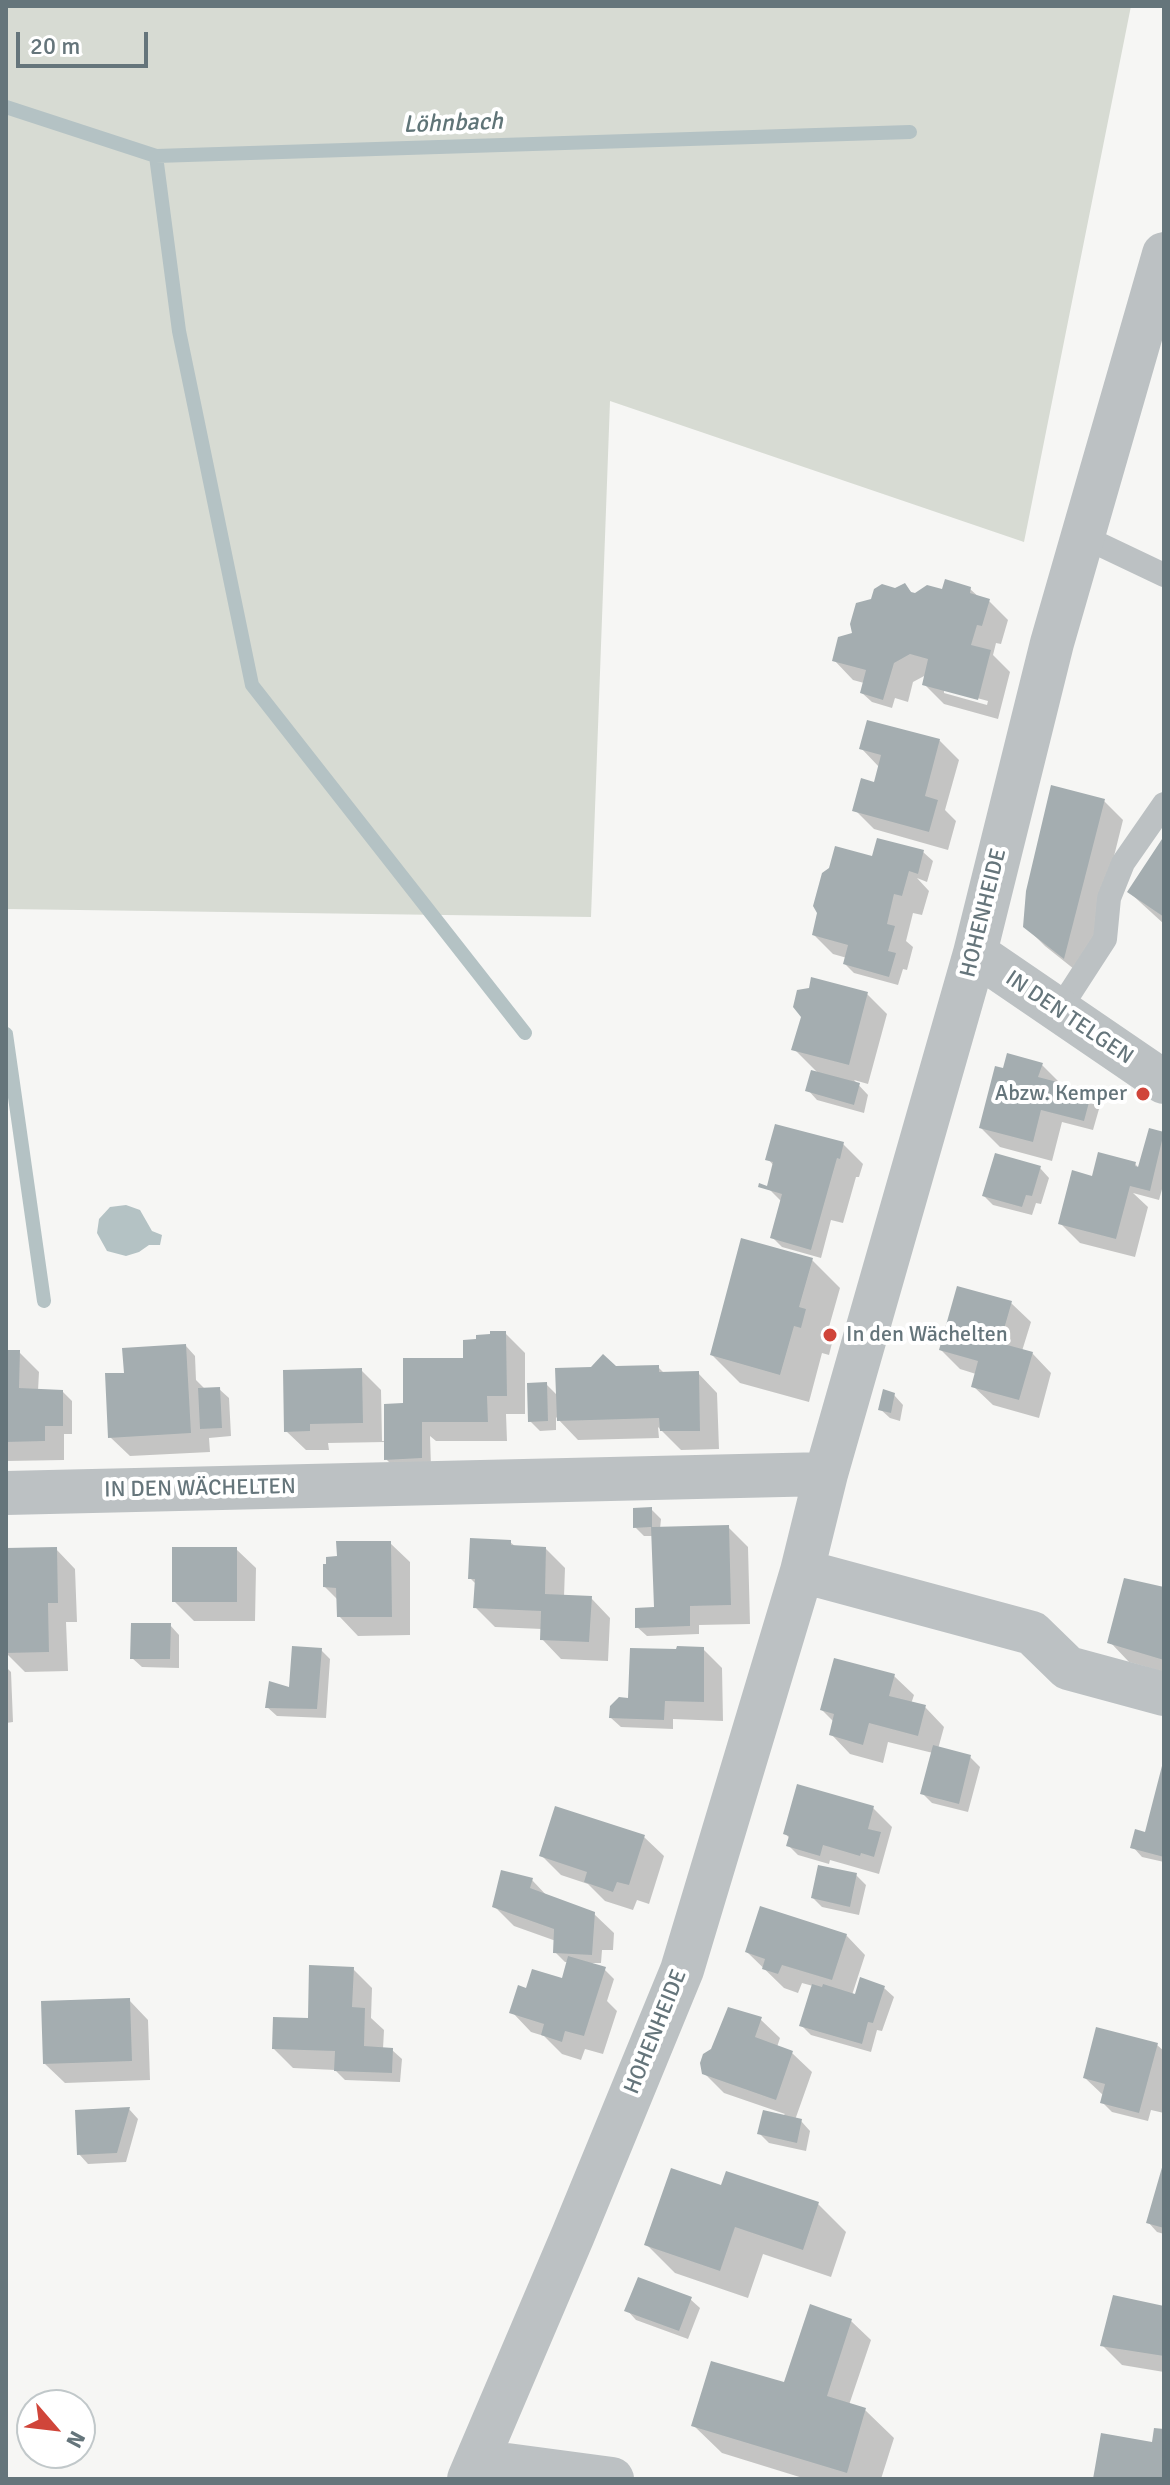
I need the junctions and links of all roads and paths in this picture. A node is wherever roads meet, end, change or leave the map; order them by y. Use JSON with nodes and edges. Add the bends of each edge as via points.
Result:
{"nodes":[{"id":1,"x":1163,"y":261,"type":"edge"},
{"id":2,"x":1082,"y":536,"type":"junction"},
{"id":3,"x":1164,"y":575,"type":"edge"},
{"id":4,"x":1164,"y":804,"type":"edge"},
{"id":5,"x":975,"y":953,"type":"junction"},
{"id":6,"x":1059,"y":1010,"type":"junction"},
{"id":7,"x":1164,"y":1082,"type":"edge"},
{"id":8,"x":826,"y":1474,"type":"junction"},
{"id":9,"x":6,"y":1493,"type":"edge"},
{"id":10,"x":802,"y":1571,"type":"junction"},
{"id":11,"x":1164,"y":1694,"type":"edge"},
{"id":12,"x":473,"y":2470,"type":"edge"},
{"id":13,"x":612,"y":2479,"type":"edge"}],
"edges":[{"from":1,"to":2,"type":"street","name":"HOHENHEIDE"},
{"from":2,"to":3,"type":"lane"},
{"from":2,"to":5,"type":"street","name":"HOHENHEIDE"},
{"from":4,"to":6,"type":"lane","via":[[1123,863],[1109,898],[1105,939]]},
{"from":5,"to":6,"type":"street","name":"IN DEN TELGEN"},
{"from":5,"to":8,"type":"street","name":"HOHENHEIDE"},
{"from":6,"to":7,"type":"street","name":"IN DEN TELGEN"},
{"from":8,"to":9,"type":"street","name":"IN DEN WÄCHELTEN"},
{"from":8,"to":10,"type":"street","name":"HOHENHEIDE"},
{"from":10,"to":11,"type":"street","via":[[1032,1633],[1068,1668]]},
{"from":10,"to":12,"type":"street","name":"HOHENHEIDE","via":[[682,1970]]},
{"from":12,"to":13,"type":"street"}]}
